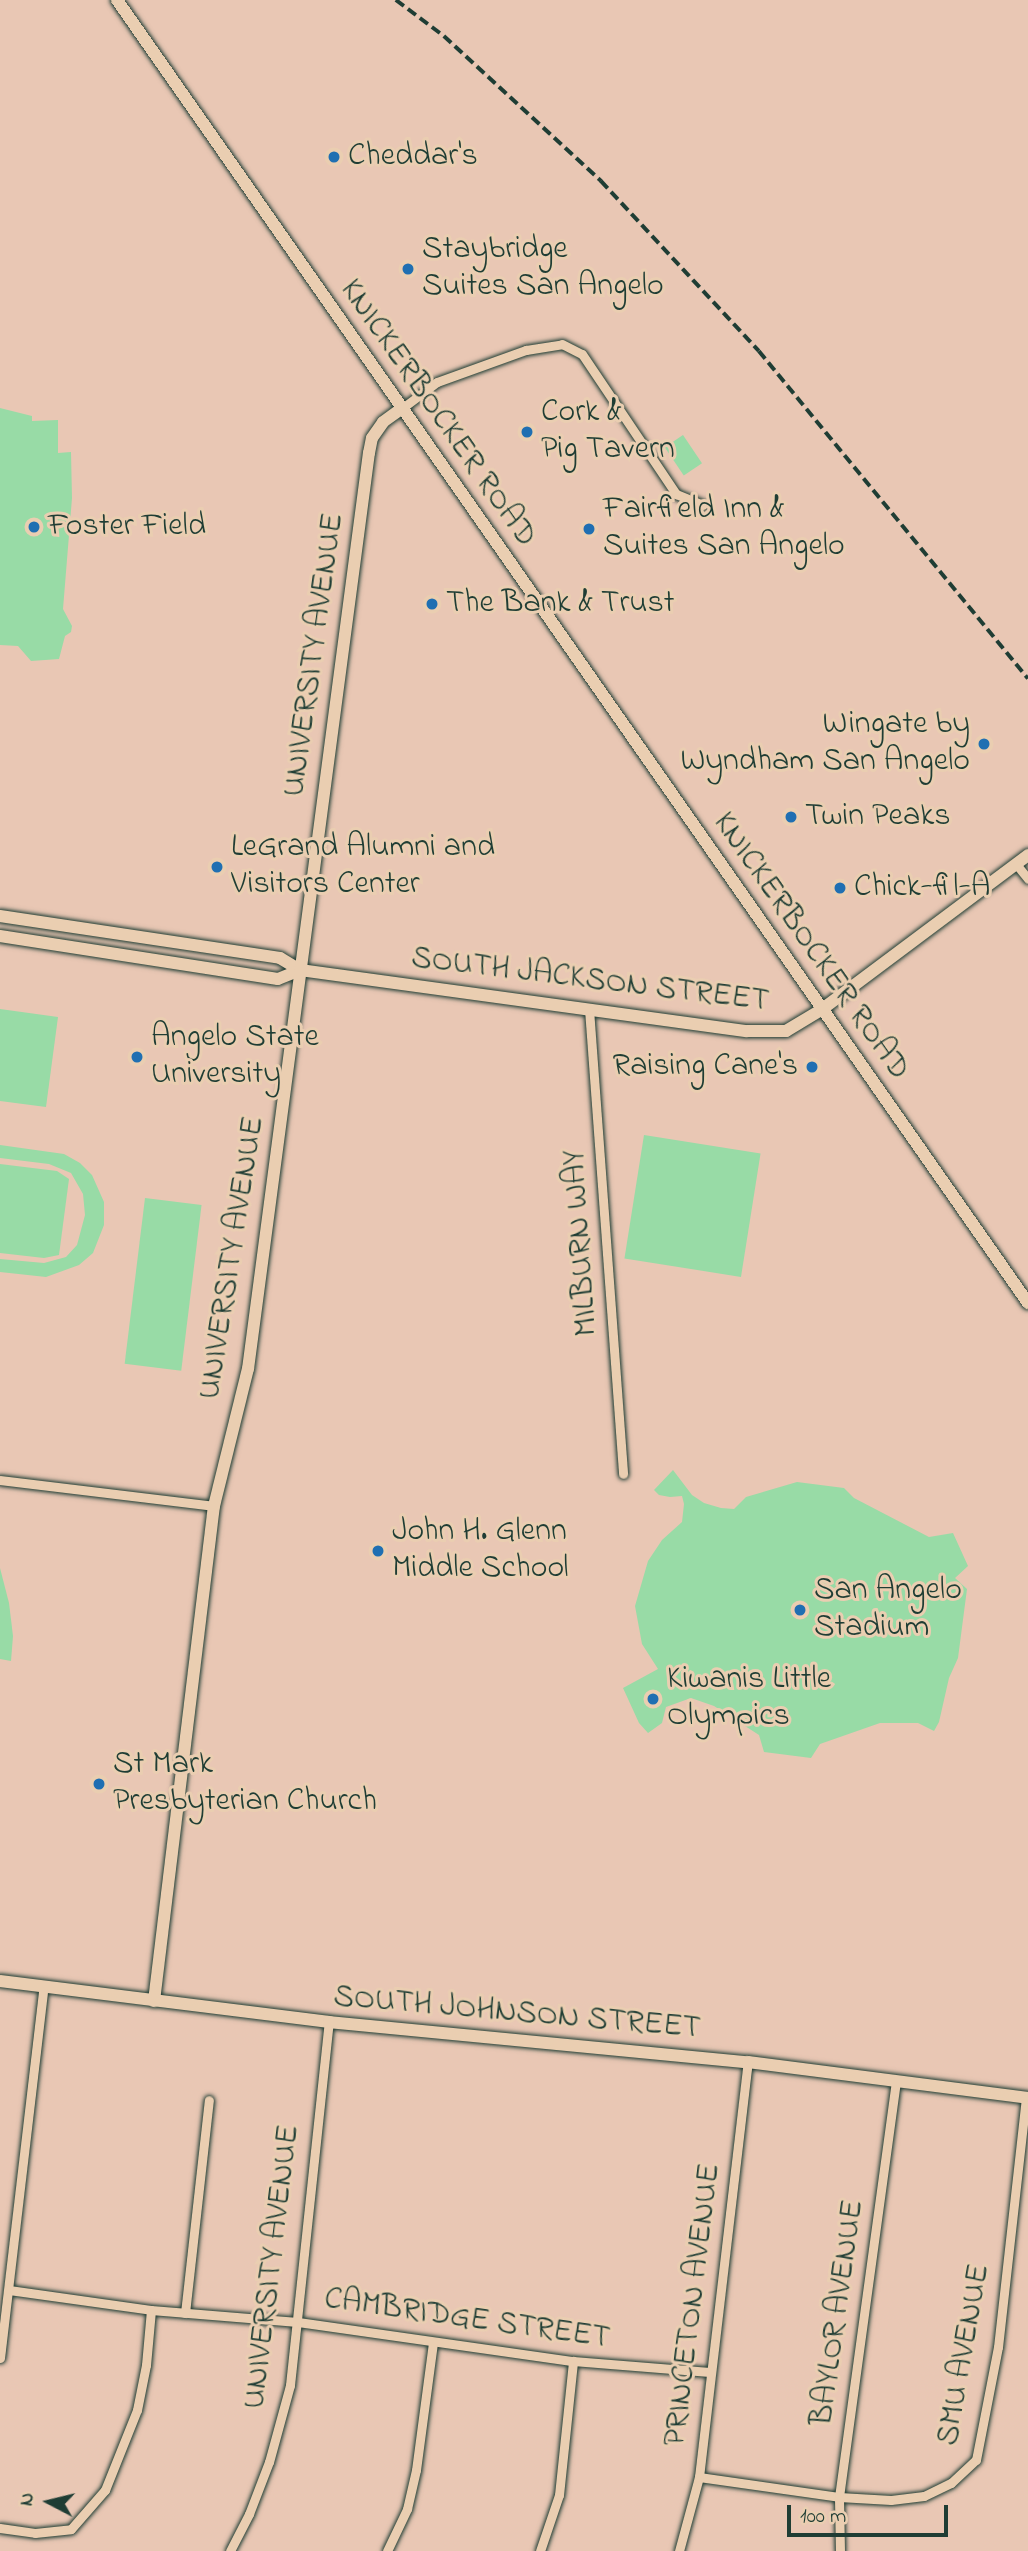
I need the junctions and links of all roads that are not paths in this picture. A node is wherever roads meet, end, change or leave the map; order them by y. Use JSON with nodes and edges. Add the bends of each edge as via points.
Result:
{"nodes":[{"id":1,"x":117,"y":0,"type":"edge"},
{"id":2,"x":401,"y":409,"type":"junction"},
{"id":3,"x":704,"y":505,"type":"dead end"},
{"id":4,"x":1028,"y":855,"type":"edge"},
{"id":5,"x":1016,"y":864,"type":"junction"},
{"id":6,"x":1028,"y":879,"type":"edge"},
{"id":7,"x":0,"y":916,"type":"edge"},
{"id":8,"x":0,"y":936,"type":"edge"},
{"id":9,"x":300,"y":970,"type":"junction"},
{"id":10,"x":589,"y":1009,"type":"junction"},
{"id":11,"x":821,"y":1010,"type":"junction"},
{"id":12,"x":1028,"y":1303,"type":"edge"},
{"id":13,"x":623,"y":1474,"type":"dead end"},
{"id":14,"x":0,"y":1480,"type":"edge"},
{"id":15,"x":214,"y":1506,"type":"junction"},
{"id":16,"x":0,"y":1981,"type":"edge"},
{"id":17,"x":44,"y":1986,"type":"junction"},
{"id":18,"x":155,"y":2001,"type":"junction"},
{"id":19,"x":329,"y":2022,"type":"junction"},
{"id":20,"x":748,"y":2062,"type":"junction"},
{"id":21,"x":896,"y":2082,"type":"junction"},
{"id":22,"x":1027,"y":2098,"type":"edge"},
{"id":23,"x":209,"y":2100,"type":"dead end"},
{"id":24,"x":9,"y":2290,"type":"junction"},
{"id":25,"x":151,"y":2310,"type":"junction"},
{"id":26,"x":185,"y":2313,"type":"junction"},
{"id":27,"x":298,"y":2322,"type":"junction"},
{"id":28,"x":433,"y":2342,"type":"junction"},
{"id":29,"x":0,"y":2358,"type":"edge"},
{"id":30,"x":573,"y":2361,"type":"junction"},
{"id":31,"x":710,"y":2372,"type":"junction"},
{"id":32,"x":699,"y":2477,"type":"junction"},
{"id":33,"x":839,"y":2497,"type":"junction"},
{"id":34,"x":0,"y":2528,"type":"edge"},
{"id":35,"x":230,"y":2551,"type":"edge"},
{"id":36,"x":387,"y":2551,"type":"edge"},
{"id":37,"x":540,"y":2551,"type":"edge"},
{"id":38,"x":679,"y":2551,"type":"edge"},
{"id":39,"x":841,"y":2551,"type":"edge"}],
"edges":[{"from":1,"to":2,"type":"main road","name":"KNICKERBOCKER ROAD"},
{"from":2,"to":3,"type":"street","via":[[437,382],[526,350],[562,344],[582,354],[676,494]]},
{"from":2,"to":9,"type":"main road","name":"UNIVERSITY AVENUE","via":[[383,422],[369,453]]},
{"from":2,"to":11,"type":"main road","name":"KNICKERBOCKER ROAD"},
{"from":4,"to":5,"type":"main road","name":"SOUTH JACKSON STREET"},
{"from":5,"to":6,"type":"street"},
{"from":5,"to":11,"type":"main road","name":"SOUTH JACKSON STREET"},
{"from":7,"to":9,"type":"main road","name":"SOUTH JACKSON STREET","via":[[268,956]]},
{"from":8,"to":9,"type":"main road","name":"SOUTH JACKSON STREET","via":[[278,979]]},
{"from":9,"to":10,"type":"main road","name":"SOUTH JACKSON STREET"},
{"from":9,"to":15,"type":"main road","name":"UNIVERSITY AVENUE","via":[[248,1369]]},
{"from":10,"to":11,"type":"main road","name":"SOUTH JACKSON STREET","via":[[766,1031],[786,1031]]},
{"from":10,"to":13,"type":"street","name":"MILBURN WAY"},
{"from":11,"to":12,"type":"main road","name":"KNICKERBOCKER ROAD"},
{"from":14,"to":15,"type":"street"},
{"from":15,"to":18,"type":"main road","name":"UNIVERSITY AVENUE"},
{"from":16,"to":17,"type":"main road","name":"SOUTH JOHNSON STREET"},
{"from":17,"to":18,"type":"main road","name":"SOUTH JOHNSON STREET"},
{"from":17,"to":24,"type":"street"},
{"from":18,"to":19,"type":"main road","name":"SOUTH JOHNSON STREET"},
{"from":19,"to":20,"type":"main road","name":"SOUTH JOHNSON STREET"},
{"from":19,"to":27,"type":"street","name":"UNIVERSITY AVENUE"},
{"from":20,"to":21,"type":"main road","name":"SOUTH JOHNSON STREET"},
{"from":20,"to":31,"type":"street","name":"PRINCETON AVENUE"},
{"from":21,"to":22,"type":"main road","name":"SOUTH JOHNSON STREET"},
{"from":21,"to":33,"type":"street","name":"BAYLOR AVENUE"},
{"from":22,"to":33,"type":"street","name":"SMU AVENUE","via":[[998,2347],[976,2460],[951,2483],[924,2496],[891,2500]]},
{"from":23,"to":26,"type":"street"},
{"from":24,"to":25,"type":"street","name":"CAMBRIDGE STREET"},
{"from":24,"to":29,"type":"street"},
{"from":25,"to":26,"type":"street","name":"CAMBRIDGE STREET"},
{"from":25,"to":34,"type":"street","via":[[137,2410],[105,2490],[71,2529],[35,2533]]},
{"from":26,"to":27,"type":"street","name":"CAMBRIDGE STREET"},
{"from":27,"to":28,"type":"street","name":"CAMBRIDGE STREET"},
{"from":27,"to":35,"type":"street","name":"UNIVERSITY AVENUE","via":[[290,2385],[270,2462]]},
{"from":28,"to":30,"type":"street","name":"CAMBRIDGE STREET"},
{"from":28,"to":36,"type":"street","via":[[416,2470],[407,2509]]},
{"from":30,"to":31,"type":"street","name":"CAMBRIDGE STREET"},
{"from":30,"to":37,"type":"street","via":[[559,2495]]},
{"from":31,"to":32,"type":"street","name":"PRINCETON AVENUE"},
{"from":32,"to":33,"type":"street","name":"SMU AVENUE"},
{"from":32,"to":38,"type":"street","name":"PRINCETON AVENUE"},
{"from":33,"to":39,"type":"street","name":"BAYLOR AVENUE"}]}
